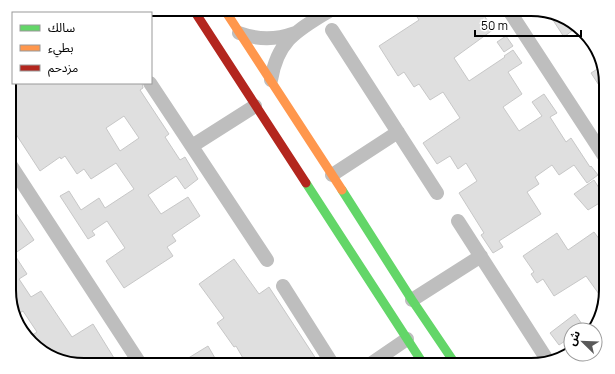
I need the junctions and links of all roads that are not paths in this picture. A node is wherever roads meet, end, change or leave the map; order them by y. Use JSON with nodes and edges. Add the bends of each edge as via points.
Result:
{"nodes":[{"id":1,"x":197,"y":16,"type":"edge"},
{"id":2,"x":228,"y":16,"type":"edge"},
{"id":3,"x":321,"y":16,"type":"edge"},
{"id":4,"x":513,"y":16,"type":"edge"},
{"id":5,"x":332,"y":30,"type":"dead end"},
{"id":6,"x":239,"y":33,"type":"junction"},
{"id":7,"x":295,"y":33,"type":"junction"},
{"id":8,"x":271,"y":80,"type":"junction"},
{"id":9,"x":151,"y":84,"type":"edge"},
{"id":10,"x":255,"y":106,"type":"junction"},
{"id":11,"x":398,"y":132,"type":"junction"},
{"id":12,"x":599,"y":137,"type":"edge"},
{"id":13,"x":192,"y":146,"type":"junction"},
{"id":14,"x":16,"y":173,"type":"edge"},
{"id":15,"x":332,"y":175,"type":"junction"},
{"id":16,"x":437,"y":193,"type":"dead end"},
{"id":17,"x":458,"y":221,"type":"dead end"},
{"id":18,"x":359,"y":245,"type":"dead end"},
{"id":19,"x":351,"y":254,"type":"junction"},
{"id":20,"x":481,"y":256,"type":"junction"},
{"id":21,"x":267,"y":260,"type":"dead end"},
{"id":22,"x":380,"y":267,"type":"dead end"},
{"id":23,"x":282,"y":286,"type":"dead end"},
{"id":24,"x":412,"y":300,"type":"junction"},
{"id":25,"x":407,"y":339,"type":"junction"},
{"id":26,"x":545,"y":357,"type":"edge"},
{"id":27,"x":136,"y":358,"type":"edge"},
{"id":28,"x":328,"y":358,"type":"edge"},
{"id":29,"x":379,"y":358,"type":"edge"},
{"id":30,"x":419,"y":358,"type":"edge"},
{"id":31,"x":451,"y":358,"type":"edge"}],
"edges":[{"from":1,"to":10,"type":"main road"},
{"from":2,"to":6,"type":"main road"},
{"from":3,"to":7,"type":"street"},
{"from":4,"to":12,"type":"street"},
{"from":5,"to":11,"type":"street"},
{"from":6,"to":7,"type":"street","via":[[273,39]]},
{"from":6,"to":8,"type":"main road"},
{"from":7,"to":8,"type":"street","via":[[278,54]]},
{"from":8,"to":15,"type":"main road"},
{"from":9,"to":13,"type":"street"},
{"from":10,"to":13,"type":"street"},
{"from":10,"to":19,"type":"main road"},
{"from":11,"to":15,"type":"street"},
{"from":11,"to":16,"type":"street"},
{"from":13,"to":21,"type":"street"},
{"from":14,"to":27,"type":"street"},
{"from":15,"to":24,"type":"main road"},
{"from":17,"to":20,"type":"street"},
{"from":18,"to":19,"type":"main road"},
{"from":19,"to":25,"type":"main road"},
{"from":20,"to":24,"type":"street"},
{"from":20,"to":26,"type":"street"},
{"from":22,"to":24,"type":"main road","via":[[396,290]]},
{"from":23,"to":28,"type":"street"},
{"from":24,"to":31,"type":"main road"},
{"from":25,"to":29,"type":"street"},
{"from":25,"to":30,"type":"main road"}]}
